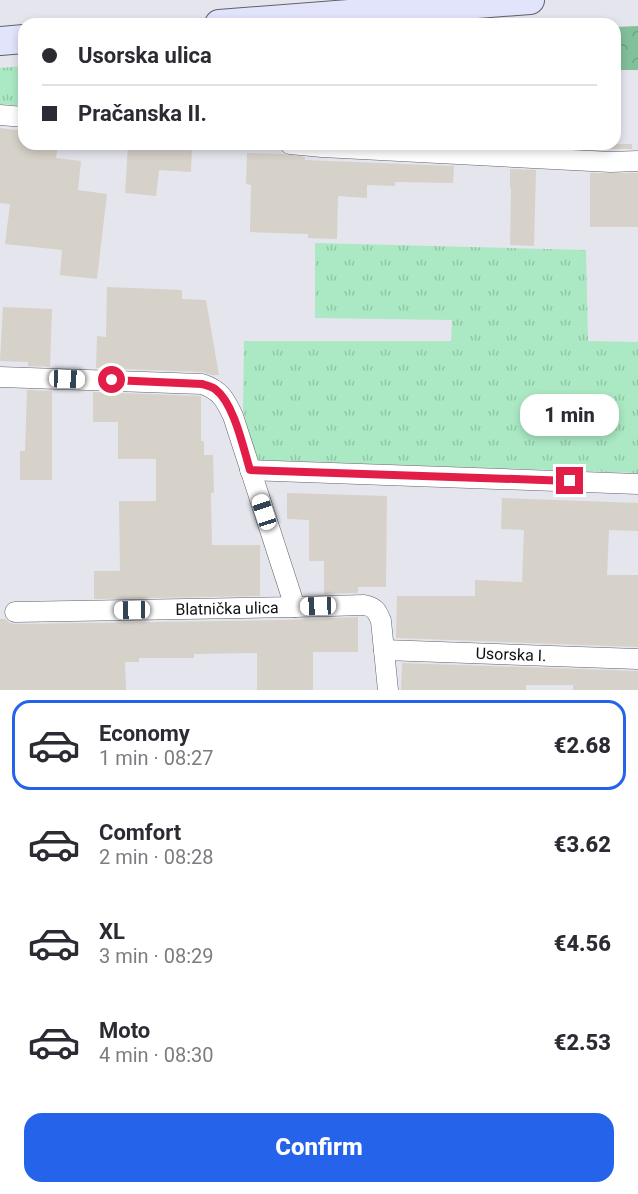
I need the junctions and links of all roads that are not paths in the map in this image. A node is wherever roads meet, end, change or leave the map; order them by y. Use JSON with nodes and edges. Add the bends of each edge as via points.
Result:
{"nodes":[{"id":1,"x":530,"y":0,"type":"edge"},
{"id":2,"x":297,"y":18,"type":"edge"},
{"id":3,"x":18,"y":40,"type":"edge"},
{"id":4,"x":0,"y":41,"type":"edge"},
{"id":5,"x":0,"y":115,"type":"edge"},
{"id":6,"x":18,"y":116,"type":"edge"},
{"id":7,"x":380,"y":150,"type":"edge"},
{"id":8,"x":638,"y":161,"type":"edge"},
{"id":9,"x":0,"y":376,"type":"edge"},
{"id":10,"x":250,"y":470,"type":"junction"},
{"id":11,"x":638,"y":484,"type":"edge"},
{"id":12,"x":295,"y":607,"type":"junction"},
{"id":13,"x":15,"y":612,"type":"dead end"},
{"id":14,"x":384,"y":650,"type":"junction"},
{"id":15,"x":638,"y":659,"type":"edge"},
{"id":16,"x":388,"y":690,"type":"edge"}],
"edges":[{"from":1,"to":2,"type":"main road"},
{"from":3,"to":4,"type":"main road"},
{"from":5,"to":6,"type":"street"},
{"from":7,"to":8,"type":"street"},
{"from":9,"to":10,"type":"street","via":[[214,387],[233,416]]},
{"from":10,"to":11,"type":"street"},
{"from":10,"to":12,"type":"street"},
{"from":12,"to":13,"type":"street","name":"Blatnička ulica"},
{"from":12,"to":14,"type":"street","name":"Blatnička ulica","via":[[372,607],[381,621]]},
{"from":14,"to":15,"type":"street","name":"Usorska I."},
{"from":14,"to":16,"type":"street"}]}
